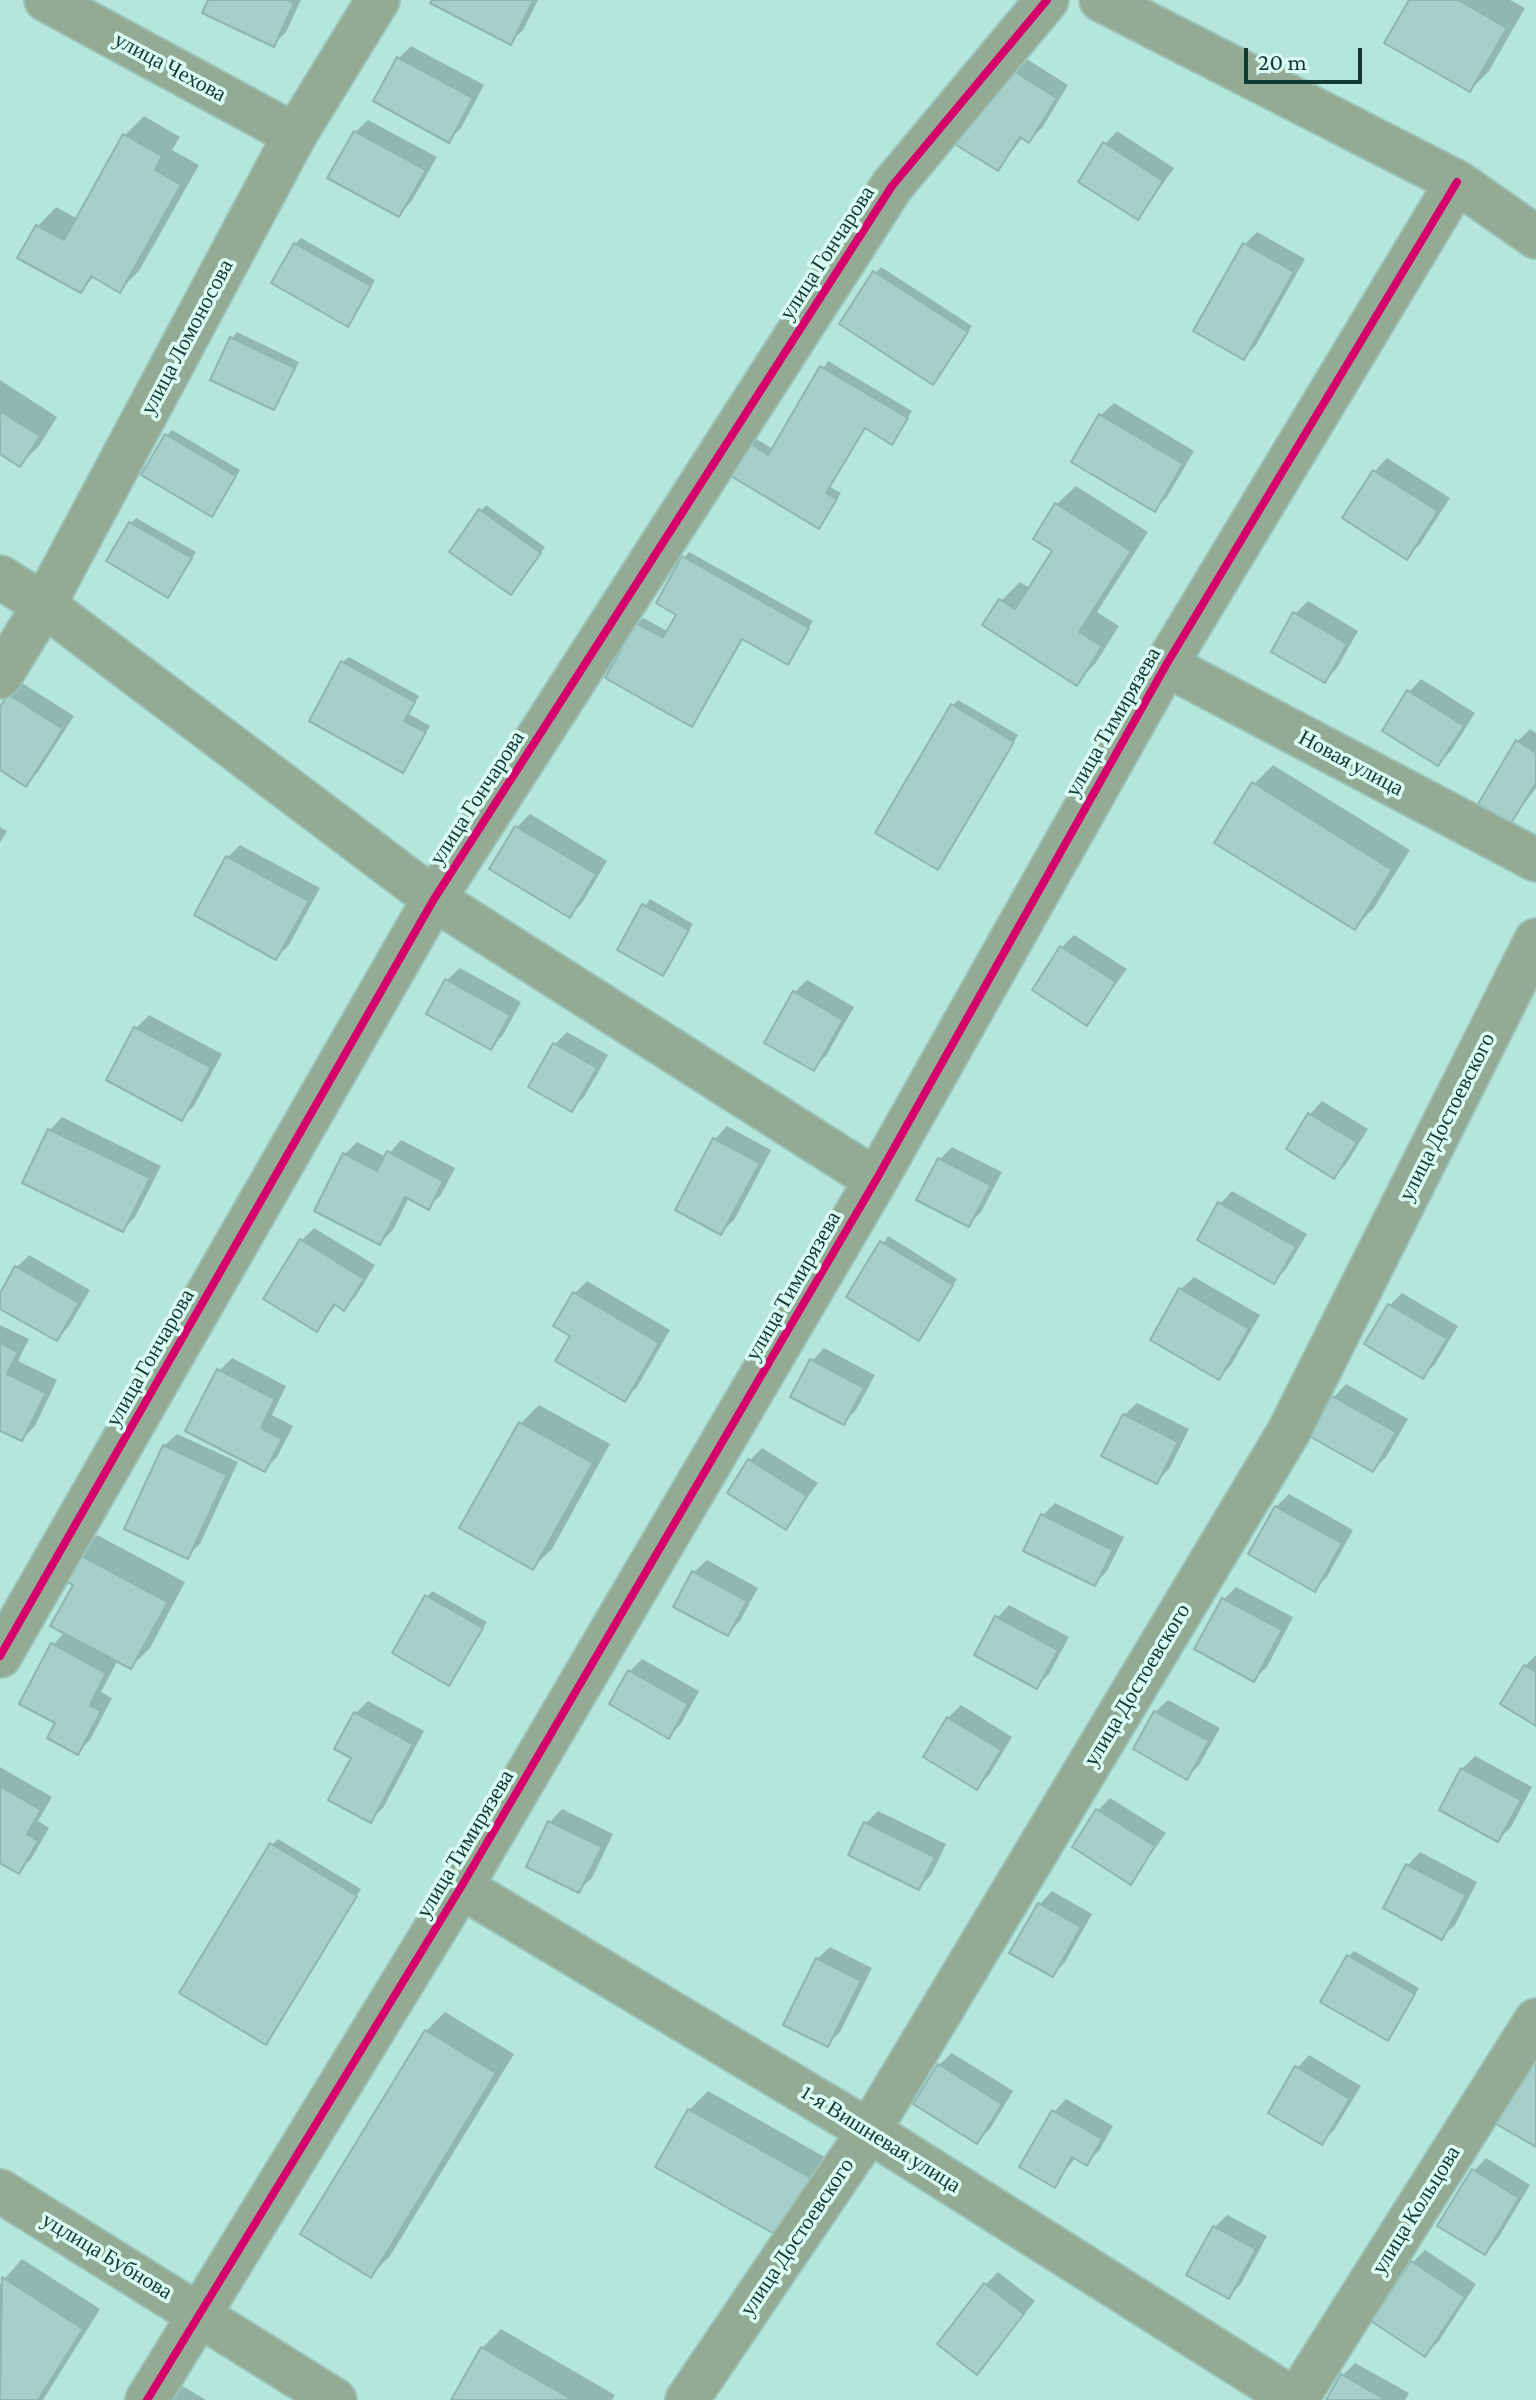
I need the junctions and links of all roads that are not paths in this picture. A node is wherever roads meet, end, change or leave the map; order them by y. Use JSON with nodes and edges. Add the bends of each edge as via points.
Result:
{"nodes":[{"id":1,"x":46,"y":0,"type":"edge"},
{"id":2,"x":378,"y":0,"type":"edge"},
{"id":3,"x":1047,"y":0,"type":"edge"},
{"id":4,"x":1101,"y":0,"type":"edge"},
{"id":5,"x":295,"y":135,"type":"junction"},
{"id":6,"x":1457,"y":182,"type":"junction"},
{"id":7,"x":1536,"y":237,"type":"edge"},
{"id":8,"x":0,"y":577,"type":"edge"},
{"id":9,"x":44,"y":605,"type":"junction"},
{"id":10,"x":1166,"y":665,"type":"junction"},
{"id":11,"x":0,"y":677,"type":"edge"},
{"id":12,"x":1536,"y":860,"type":"edge"},
{"id":13,"x":434,"y":899,"type":"junction"},
{"id":14,"x":1536,"y":940,"type":"edge"},
{"id":15,"x":876,"y":1180,"type":"junction"},
{"id":16,"x":0,"y":1656,"type":"edge"},
{"id":17,"x":461,"y":1887,"type":"junction"},
{"id":18,"x":1536,"y":2020,"type":"edge"},
{"id":19,"x":869,"y":2131,"type":"junction"},
{"id":20,"x":0,"y":2191,"type":"edge"},
{"id":21,"x":201,"y":2313,"type":"junction"},
{"id":22,"x":147,"y":2400,"type":"edge"},
{"id":23,"x":335,"y":2400,"type":"edge"},
{"id":24,"x":687,"y":2400,"type":"edge"},
{"id":25,"x":1296,"y":2400,"type":"edge"}],
"edges":[{"from":1,"to":5,"type":"street","name":"улица Чехова"},
{"from":2,"to":5,"type":"street","name":"улица Ломоносова"},
{"from":3,"to":13,"type":"street","name":"улица Гончарова","via":[[892,186]]},
{"from":4,"to":6,"type":"street"},
{"from":5,"to":9,"type":"street","name":"улица Ломоносова"},
{"from":6,"to":7,"type":"street"},
{"from":6,"to":10,"type":"street","name":"улица Тимирязева"},
{"from":8,"to":9,"type":"street","name":"улица Гончарова"},
{"from":9,"to":11,"type":"street","name":"улица Ломоносова"},
{"from":9,"to":13,"type":"street","name":"улица Гончарова"},
{"from":10,"to":12,"type":"street","name":"Новая улица"},
{"from":10,"to":15,"type":"street","name":"улица Тимирязева"},
{"from":13,"to":15,"type":"street","name":"улица Гончарова"},
{"from":13,"to":16,"type":"street","name":"улица Гончарова"},
{"from":14,"to":19,"type":"street","name":"улица Достоевского","via":[[1288,1433]]},
{"from":15,"to":17,"type":"street","name":"улица Тимирязева"},
{"from":17,"to":19,"type":"street","name":"1-я Вишневая улица"},
{"from":17,"to":21,"type":"street","name":"улица Тимирязева"},
{"from":18,"to":25,"type":"street","name":"улица Кольцова"},
{"from":19,"to":24,"type":"street","name":"улица Достоевского"},
{"from":19,"to":25,"type":"street","name":"1-я Вишневая улица"},
{"from":20,"to":21,"type":"street","name":"уцлица Бубнова"},
{"from":21,"to":22,"type":"street","name":"улица Тимирязева"},
{"from":21,"to":23,"type":"street","name":"уцлица Бубнова"}]}
